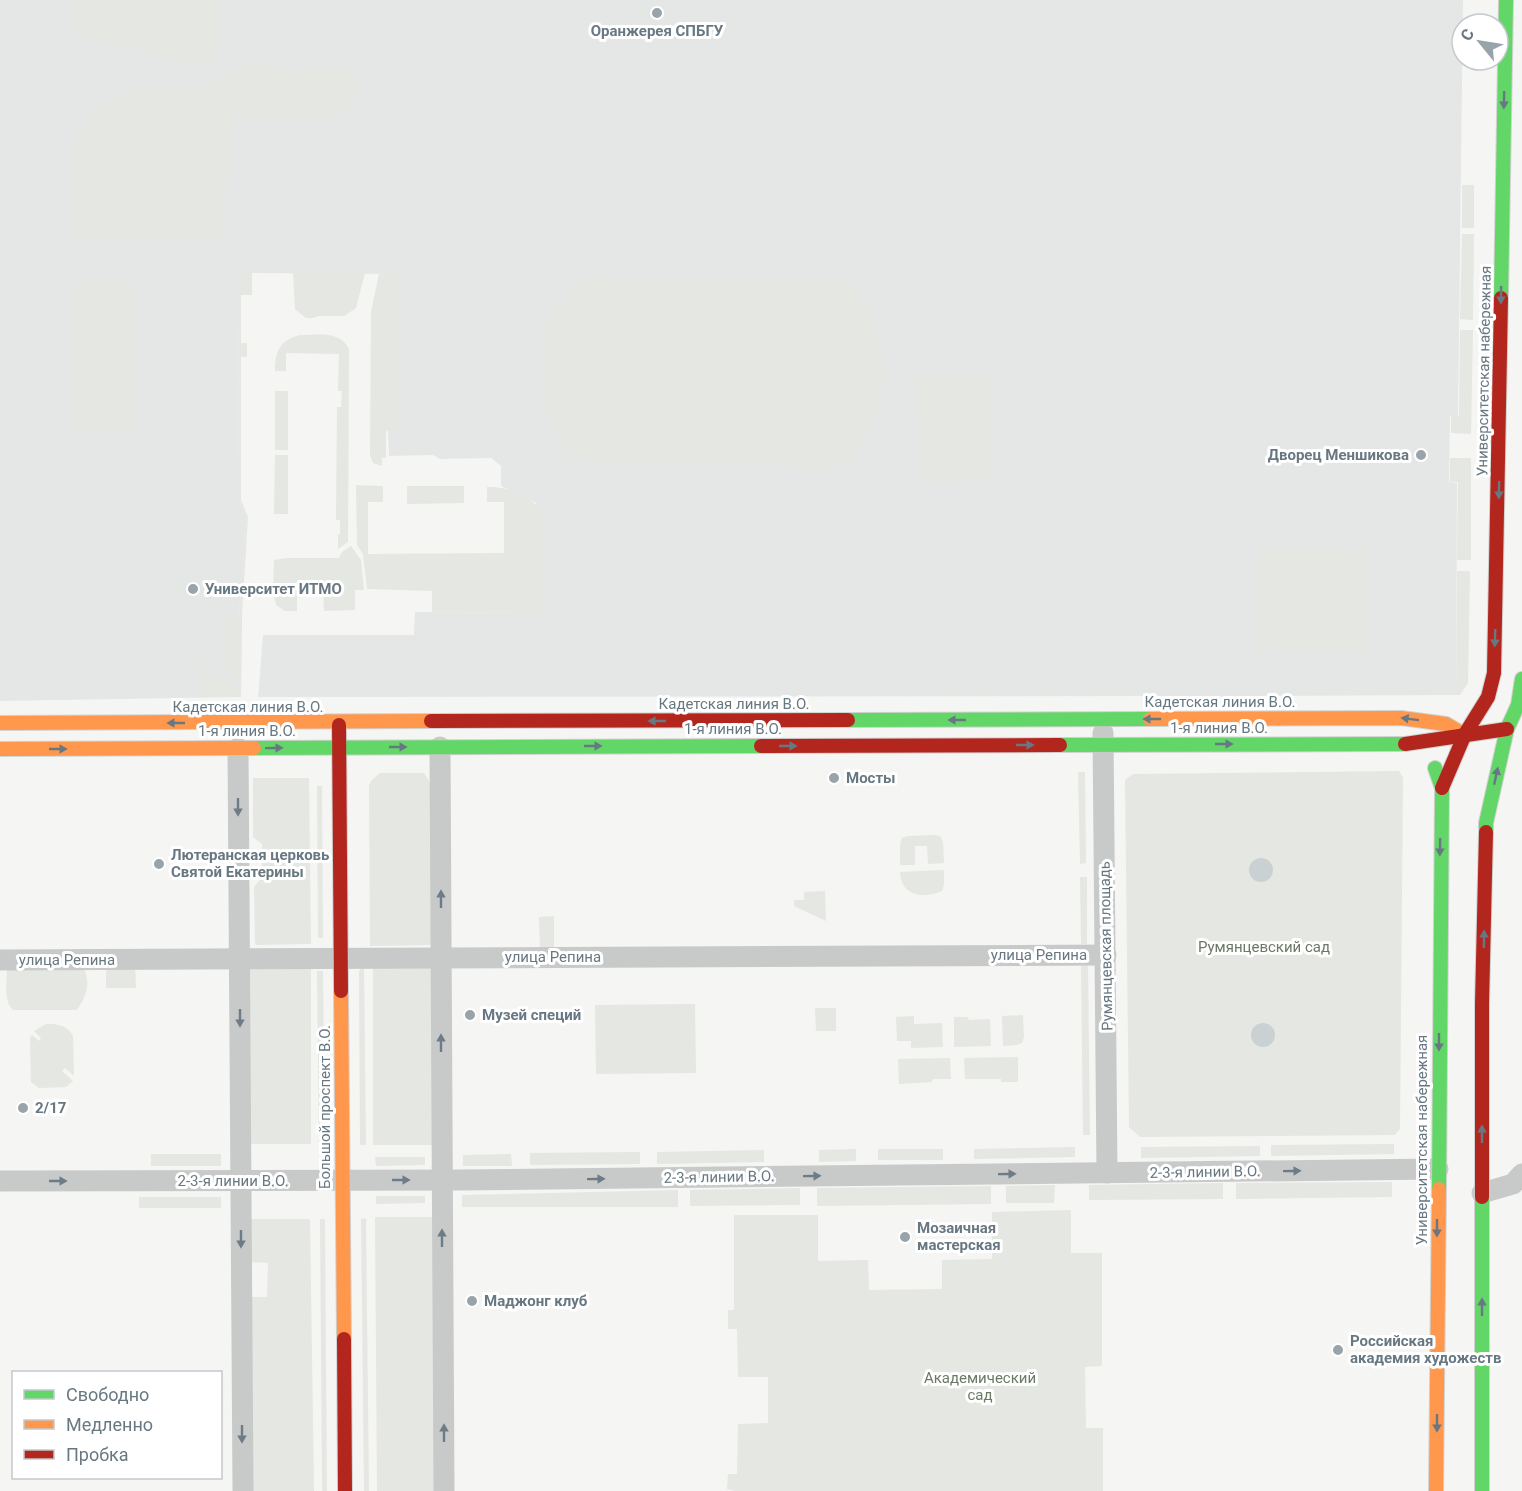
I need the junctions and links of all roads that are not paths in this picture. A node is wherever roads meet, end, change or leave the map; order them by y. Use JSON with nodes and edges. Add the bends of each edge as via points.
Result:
{"nodes":[{"id":1,"x":1506,"y":0,"type":"edge"},
{"id":2,"x":1522,"y":679,"type":"edge"},
{"id":3,"x":1103,"y":719,"type":"junction"},
{"id":4,"x":0,"y":723,"type":"edge"},
{"id":5,"x":339,"y":723,"type":"junction"},
{"id":6,"x":1507,"y":729,"type":"junction"},
{"id":7,"x":1465,"y":734,"type":"junction"},
{"id":8,"x":1425,"y":742,"type":"junction"},
{"id":9,"x":1103,"y":745,"type":"junction"},
{"id":10,"x":339,"y":747,"type":"junction"},
{"id":11,"x":440,"y":747,"type":"junction"},
{"id":12,"x":238,"y":748,"type":"junction"},
{"id":13,"x":0,"y":749,"type":"edge"},
{"id":14,"x":1522,"y":752,"type":"edge"},
{"id":15,"x":1470,"y":756,"type":"dead end"},
{"id":16,"x":1442,"y":788,"type":"junction"},
{"id":17,"x":1478,"y":790,"type":"dead end"},
{"id":18,"x":1486,"y":823,"type":"junction"},
{"id":19,"x":1106,"y":955,"type":"junction"},
{"id":20,"x":341,"y":958,"type":"junction"},
{"id":21,"x":441,"y":958,"type":"junction"},
{"id":22,"x":239,"y":959,"type":"junction"},
{"id":23,"x":0,"y":960,"type":"edge"},
{"id":24,"x":1438,"y":1170,"type":"junction"},
{"id":25,"x":1107,"y":1173,"type":"junction"},
{"id":26,"x":1522,"y":1174,"type":"edge"},
{"id":27,"x":342,"y":1180,"type":"junction"},
{"id":28,"x":442,"y":1180,"type":"junction"},
{"id":29,"x":0,"y":1181,"type":"edge"},
{"id":30,"x":241,"y":1181,"type":"junction"},
{"id":31,"x":1482,"y":1193,"type":"junction"},
{"id":32,"x":243,"y":1491,"type":"edge"},
{"id":33,"x":345,"y":1491,"type":"edge"},
{"id":34,"x":444,"y":1491,"type":"edge"},
{"id":35,"x":1436,"y":1491,"type":"edge"},
{"id":36,"x":1482,"y":1491,"type":"edge"}],
"edges":[{"from":1,"to":7,"type":"main road","name":"Университетская набережная","one_way":true,"via":[[1494,673],[1488,697]]},
{"from":2,"to":6,"type":"main road","via":[[1518,705]]},
{"from":3,"to":5,"type":"main road","name":"Кадетская линия В.О.","one_way":true},
{"from":7,"to":3,"type":"main road","name":"Кадетская линия В.О.","one_way":true,"via":[[1446,724],[1401,718]]},
{"from":3,"to":9,"type":"street","name":"Румянцевская площадь"},
{"from":5,"to":4,"type":"main road","name":"Кадетская линия В.О.","one_way":true},
{"from":5,"to":10,"type":"main road","name":"Большой проспект В.О."},
{"from":6,"to":7,"type":"main road","name":"1-я линия В.О."},
{"from":6,"to":14,"type":"street"},
{"from":18,"to":6,"type":"main road","one_way":true},
{"from":7,"to":8,"type":"main road","name":"1-я линия В.О."},
{"from":7,"to":15,"type":"main road"},
{"from":7,"to":16,"type":"main road","name":"Университетская набережная"},
{"from":9,"to":8,"type":"main road","name":"1-я линия В.О.","one_way":true},
{"from":8,"to":16,"type":"main road","name":"Университетская набережная"},
{"from":11,"to":9,"type":"main road","name":"1-я линия В.О.","one_way":true},
{"from":9,"to":19,"type":"street","name":"Румянцевская площадь"},
{"from":10,"to":11,"type":"main road","name":"1-я линия В.О.","one_way":true},
{"from":12,"to":10,"type":"main road","name":"1-я линия В.О.","one_way":true},
{"from":10,"to":20,"type":"main road","name":"Большой проспект В.О."},
{"from":21,"to":11,"type":"street","one_way":true},
{"from":13,"to":12,"type":"main road","name":"1-я линия В.О.","one_way":true},
{"from":12,"to":22,"type":"street","one_way":true},
{"from":16,"to":24,"type":"main road","name":"Университетская набережная","one_way":true},
{"from":17,"to":18,"type":"main road"},
{"from":31,"to":18,"type":"main road","one_way":true},
{"from":19,"to":21,"type":"street","name":"улица Репина"},
{"from":19,"to":25,"type":"street","name":"Румянцевская площадь"},
{"from":20,"to":21,"type":"street","name":"улица Репина"},
{"from":20,"to":22,"type":"street","name":"улица Репина"},
{"from":20,"to":27,"type":"main road","name":"Большой проспект В.О."},
{"from":28,"to":21,"type":"street","one_way":true},
{"from":22,"to":23,"type":"street","name":"улица Репина"},
{"from":22,"to":30,"type":"street","one_way":true},
{"from":25,"to":24,"type":"street","name":"2-3-я линии В.О.","one_way":true},
{"from":24,"to":35,"type":"main road","name":"Университетская набережная","one_way":true},
{"from":28,"to":25,"type":"street","name":"2-3-я линии В.О.","one_way":true},
{"from":26,"to":31,"type":"street","via":[[1513,1184]]},
{"from":27,"to":28,"type":"street","name":"2-3-я линии В.О.","one_way":true},
{"from":27,"to":30,"type":"street","name":"2-3-я линии В.О."},
{"from":27,"to":33,"type":"main road","name":"Большой проспект В.О."},
{"from":34,"to":28,"type":"street","one_way":true},
{"from":29,"to":30,"type":"street","name":"2-3-я линии В.О.","one_way":true},
{"from":30,"to":32,"type":"street","one_way":true},
{"from":36,"to":31,"type":"main road","one_way":true}]}
